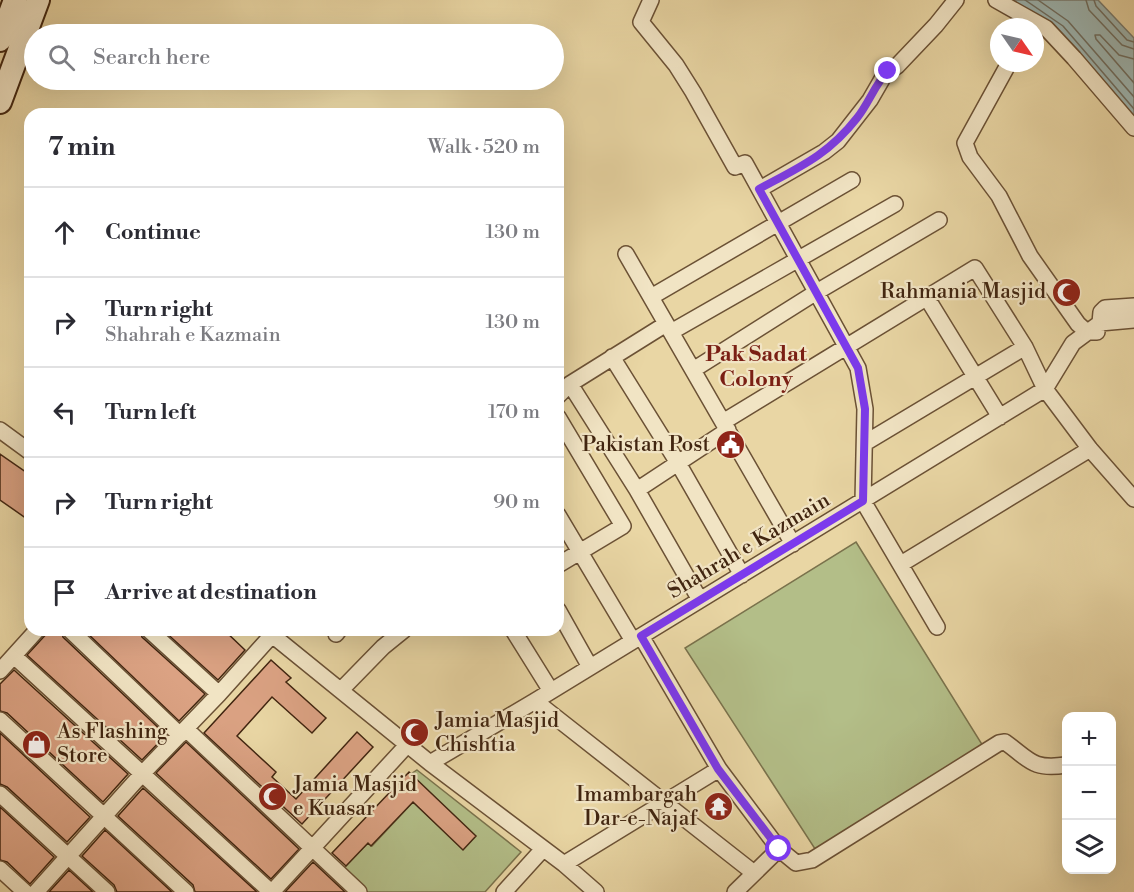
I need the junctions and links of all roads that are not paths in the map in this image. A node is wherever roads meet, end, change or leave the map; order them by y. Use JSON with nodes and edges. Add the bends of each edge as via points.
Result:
{"nodes":[{"id":1,"x":15,"y":0,"type":"edge"},
{"id":2,"x":38,"y":0,"type":"edge"},
{"id":3,"x":651,"y":0,"type":"edge"},
{"id":4,"x":956,"y":0,"type":"edge"},
{"id":5,"x":996,"y":0,"type":"edge"},
{"id":6,"x":1022,"y":18,"type":"edge"},
{"id":7,"x":29,"y":24,"type":"edge"},
{"id":8,"x":1044,"y":27,"type":"edge"},
{"id":9,"x":24,"y":38,"type":"edge"},
{"id":10,"x":0,"y":40,"type":"edge"},
{"id":11,"x":1004,"y":72,"type":"edge"},
{"id":12,"x":0,"y":102,"type":"edge"},
{"id":13,"x":1134,"y":128,"type":"edge"},
{"id":14,"x":852,"y":180,"type":"dead end"},
{"id":15,"x":759,"y":189,"type":"junction"},
{"id":16,"x":895,"y":204,"type":"dead end"},
{"id":17,"x":939,"y":220,"type":"dead end"},
{"id":18,"x":777,"y":222,"type":"junction"},
{"id":19,"x":626,"y":254,"type":"dead end"},
{"id":20,"x":797,"y":259,"type":"junction"},
{"id":21,"x":815,"y":293,"type":"junction"},
{"id":22,"x":651,"y":297,"type":"junction"},
{"id":23,"x":927,"y":298,"type":"junction"},
{"id":24,"x":1134,"y":306,"type":"edge"},
{"id":25,"x":1134,"y":320,"type":"edge"},
{"id":26,"x":1093,"y":327,"type":"junction"},
{"id":27,"x":669,"y":328,"type":"junction"},
{"id":28,"x":1134,"y":330,"type":"edge"},
{"id":29,"x":844,"y":346,"type":"junction"},
{"id":30,"x":1024,"y":347,"type":"junction"},
{"id":31,"x":612,"y":357,"type":"junction"},
{"id":32,"x":693,"y":370,"type":"junction"},
{"id":33,"x":975,"y":377,"type":"junction"},
{"id":34,"x":570,"y":384,"type":"junction"},
{"id":35,"x":1045,"y":389,"type":"junction"},
{"id":36,"x":564,"y":390,"type":"edge"},
{"id":37,"x":1000,"y":417,"type":"junction"},
{"id":38,"x":726,"y":426,"type":"junction"},
{"id":39,"x":564,"y":427,"type":"edge"},
{"id":40,"x":0,"y":430,"type":"edge"},
{"id":41,"x":865,"y":443,"type":"junction"},
{"id":42,"x":24,"y":448,"type":"edge"},
{"id":43,"x":1089,"y":449,"type":"junction"},
{"id":44,"x":678,"y":463,"type":"junction"},
{"id":45,"x":637,"y":490,"type":"junction"},
{"id":46,"x":1134,"y":499,"type":"edge"},
{"id":47,"x":863,"y":501,"type":"junction"},
{"id":48,"x":564,"y":525,"type":"edge"},
{"id":49,"x":793,"y":544,"type":"junction"},
{"id":50,"x":581,"y":552,"type":"junction"},
{"id":51,"x":564,"y":562,"type":"edge"},
{"id":52,"x":901,"y":564,"type":"junction"},
{"id":53,"x":742,"y":575,"type":"junction"},
{"id":54,"x":700,"y":600,"type":"junction"},
{"id":55,"x":564,"y":621,"type":"edge"},
{"id":56,"x":937,"y":627,"type":"dead end"},
{"id":57,"x":32,"y":636,"type":"edge"},
{"id":58,"x":77,"y":636,"type":"edge"},
{"id":59,"x":156,"y":636,"type":"edge"},
{"id":60,"x":266,"y":636,"type":"edge"},
{"id":61,"x":274,"y":636,"type":"edge"},
{"id":62,"x":397,"y":636,"type":"edge"},
{"id":63,"x":517,"y":636,"type":"edge"},
{"id":64,"x":637,"y":638,"type":"junction"},
{"id":65,"x":14,"y":656,"type":"junction"},
{"id":66,"x":590,"y":667,"type":"junction"},
{"id":67,"x":0,"y":671,"type":"edge"},
{"id":68,"x":341,"y":690,"type":"junction"},
{"id":69,"x":551,"y":691,"type":"junction"},
{"id":70,"x":219,"y":694,"type":"junction"},
{"id":71,"x":535,"y":701,"type":"junction"},
{"id":72,"x":0,"y":720,"type":"edge"},
{"id":73,"x":183,"y":732,"type":"junction"},
{"id":74,"x":408,"y":744,"type":"junction"},
{"id":75,"x":430,"y":763,"type":"junction"},
{"id":76,"x":1062,"y":766,"type":"edge"},
{"id":77,"x":718,"y":769,"type":"junction"},
{"id":78,"x":141,"y":775,"type":"junction"},
{"id":79,"x":0,"y":794,"type":"edge"},
{"id":80,"x":664,"y":803,"type":"junction"},
{"id":81,"x":105,"y":817,"type":"junction"},
{"id":82,"x":313,"y":848,"type":"junction"},
{"id":83,"x":543,"y":849,"type":"junction"},
{"id":84,"x":779,"y":849,"type":"junction"},
{"id":85,"x":69,"y":857,"type":"junction"},
{"id":86,"x":564,"y":864,"type":"junction"},
{"id":87,"x":0,"y":869,"type":"edge"},
{"id":88,"x":754,"y":873,"type":"junction"},
{"id":89,"x":510,"y":890,"type":"edge"},
{"id":90,"x":25,"y":892,"type":"edge"},
{"id":91,"x":36,"y":892,"type":"edge"},
{"id":92,"x":107,"y":892,"type":"edge"},
{"id":93,"x":186,"y":892,"type":"edge"},
{"id":94,"x":271,"y":892,"type":"edge"},
{"id":95,"x":359,"y":892,"type":"edge"},
{"id":96,"x":596,"y":892,"type":"edge"},
{"id":97,"x":735,"y":892,"type":"edge"}],
"edges":[{"from":1,"to":10,"type":"main road"},
{"from":2,"to":7,"type":"main road"},
{"from":3,"to":15,"type":"street","via":[[641,22],[676,65],[735,167],[746,163]]},
{"from":4,"to":15,"type":"street","via":[[936,26],[885,74],[838,141]]},
{"from":5,"to":6,"type":"street"},
{"from":8,"to":13,"type":"street"},
{"from":9,"to":12,"type":"main road"},
{"from":11,"to":26,"type":"street","via":[[965,143],[970,157],[999,196],[1030,256],[1078,324]]},
{"from":14,"to":18,"type":"street"},
{"from":15,"to":18,"type":"street"},
{"from":16,"to":20,"type":"street"},
{"from":17,"to":21,"type":"street"},
{"from":18,"to":20,"type":"street"},
{"from":18,"to":22,"type":"street"},
{"from":19,"to":22,"type":"street"},
{"from":20,"to":21,"type":"street"},
{"from":20,"to":27,"type":"street"},
{"from":21,"to":29,"type":"street"},
{"from":21,"to":32,"type":"street"},
{"from":22,"to":27,"type":"street"},
{"from":23,"to":29,"type":"street"},
{"from":23,"to":30,"type":"street","via":[[975,268]]},
{"from":23,"to":33,"type":"street"},
{"from":24,"to":26,"type":"street","name":"Shahrah e Kazmain","via":[[1105,308]]},
{"from":25,"to":26,"type":"street"},
{"from":26,"to":28,"type":"street"},
{"from":26,"to":35,"type":"street","name":"Shahrah e Kazmain","via":[[1073,343]]},
{"from":27,"to":31,"type":"street"},
{"from":27,"to":32,"type":"street"},
{"from":29,"to":38,"type":"street"},
{"from":29,"to":41,"type":"street","via":[[858,368],[865,409]]},
{"from":30,"to":33,"type":"street"},
{"from":30,"to":35,"type":"street"},
{"from":31,"to":34,"type":"street"},
{"from":31,"to":44,"type":"street"},
{"from":32,"to":38,"type":"street"},
{"from":33,"to":37,"type":"street"},
{"from":33,"to":41,"type":"street"},
{"from":34,"to":36,"type":"street"},
{"from":34,"to":45,"type":"street"},
{"from":35,"to":37,"type":"street","name":"Shahrah e Kazmain"},
{"from":35,"to":43,"type":"street"},
{"from":37,"to":47,"type":"street","name":"Shahrah e Kazmain"},
{"from":38,"to":44,"type":"street"},
{"from":38,"to":49,"type":"street"},
{"from":39,"to":50,"type":"street","via":[[622,526]]},
{"from":40,"to":42,"type":"street"},
{"from":41,"to":47,"type":"street"},
{"from":43,"to":46,"type":"street"},
{"from":43,"to":52,"type":"street"},
{"from":44,"to":45,"type":"street"},
{"from":44,"to":53,"type":"street"},
{"from":45,"to":54,"type":"street"},
{"from":47,"to":49,"type":"street","name":"Shahrah e Kazmain"},
{"from":47,"to":52,"type":"street"},
{"from":48,"to":50,"type":"street"},
{"from":49,"to":53,"type":"street","name":"Shahrah e Kazmain"},
{"from":50,"to":51,"type":"street"},
{"from":50,"to":64,"type":"street"},
{"from":52,"to":56,"type":"street"},
{"from":53,"to":54,"type":"street","name":"Shahrah e Kazmain"},
{"from":54,"to":64,"type":"street","name":"Shahrah e Kazmain"},
{"from":55,"to":66,"type":"street"},
{"from":57,"to":65,"type":"street"},
{"from":58,"to":73,"type":"street"},
{"from":59,"to":70,"type":"street"},
{"from":60,"to":70,"type":"street"},
{"from":61,"to":68,"type":"street"},
{"from":62,"to":68,"type":"street"},
{"from":63,"to":69,"type":"street"},
{"from":64,"to":66,"type":"street","name":"Shahrah e Kazmain"},
{"from":64,"to":77,"type":"street"},
{"from":65,"to":67,"type":"street"},
{"from":65,"to":78,"type":"street"},
{"from":66,"to":69,"type":"street","name":"Shahrah e Kazmain"},
{"from":68,"to":74,"type":"street"},
{"from":69,"to":71,"type":"street","name":"Shahrah e Kazmain"},
{"from":70,"to":73,"type":"street"},
{"from":71,"to":75,"type":"street","name":"Shahrah e Kazmain"},
{"from":71,"to":80,"type":"street"},
{"from":72,"to":81,"type":"street"},
{"from":73,"to":78,"type":"street"},
{"from":73,"to":82,"type":"street"},
{"from":74,"to":75,"type":"street"},
{"from":74,"to":82,"type":"street"},
{"from":75,"to":83,"type":"street"},
{"from":76,"to":84,"type":"street","via":[[1036,765],[1002,742],[812,860],[796,863]]},
{"from":77,"to":80,"type":"street"},
{"from":77,"to":84,"type":"street"},
{"from":78,"to":81,"type":"street"},
{"from":78,"to":94,"type":"street"},
{"from":79,"to":85,"type":"street"},
{"from":80,"to":86,"type":"street"},
{"from":80,"to":88,"type":"street"},
{"from":81,"to":85,"type":"street"},
{"from":81,"to":93,"type":"street"},
{"from":82,"to":94,"type":"street"},
{"from":82,"to":95,"type":"street"},
{"from":83,"to":86,"type":"street"},
{"from":83,"to":89,"type":"street"},
{"from":84,"to":88,"type":"street"},
{"from":85,"to":91,"type":"street"},
{"from":85,"to":92,"type":"street"},
{"from":86,"to":96,"type":"street"},
{"from":87,"to":90,"type":"street"},
{"from":88,"to":97,"type":"street"}]}
